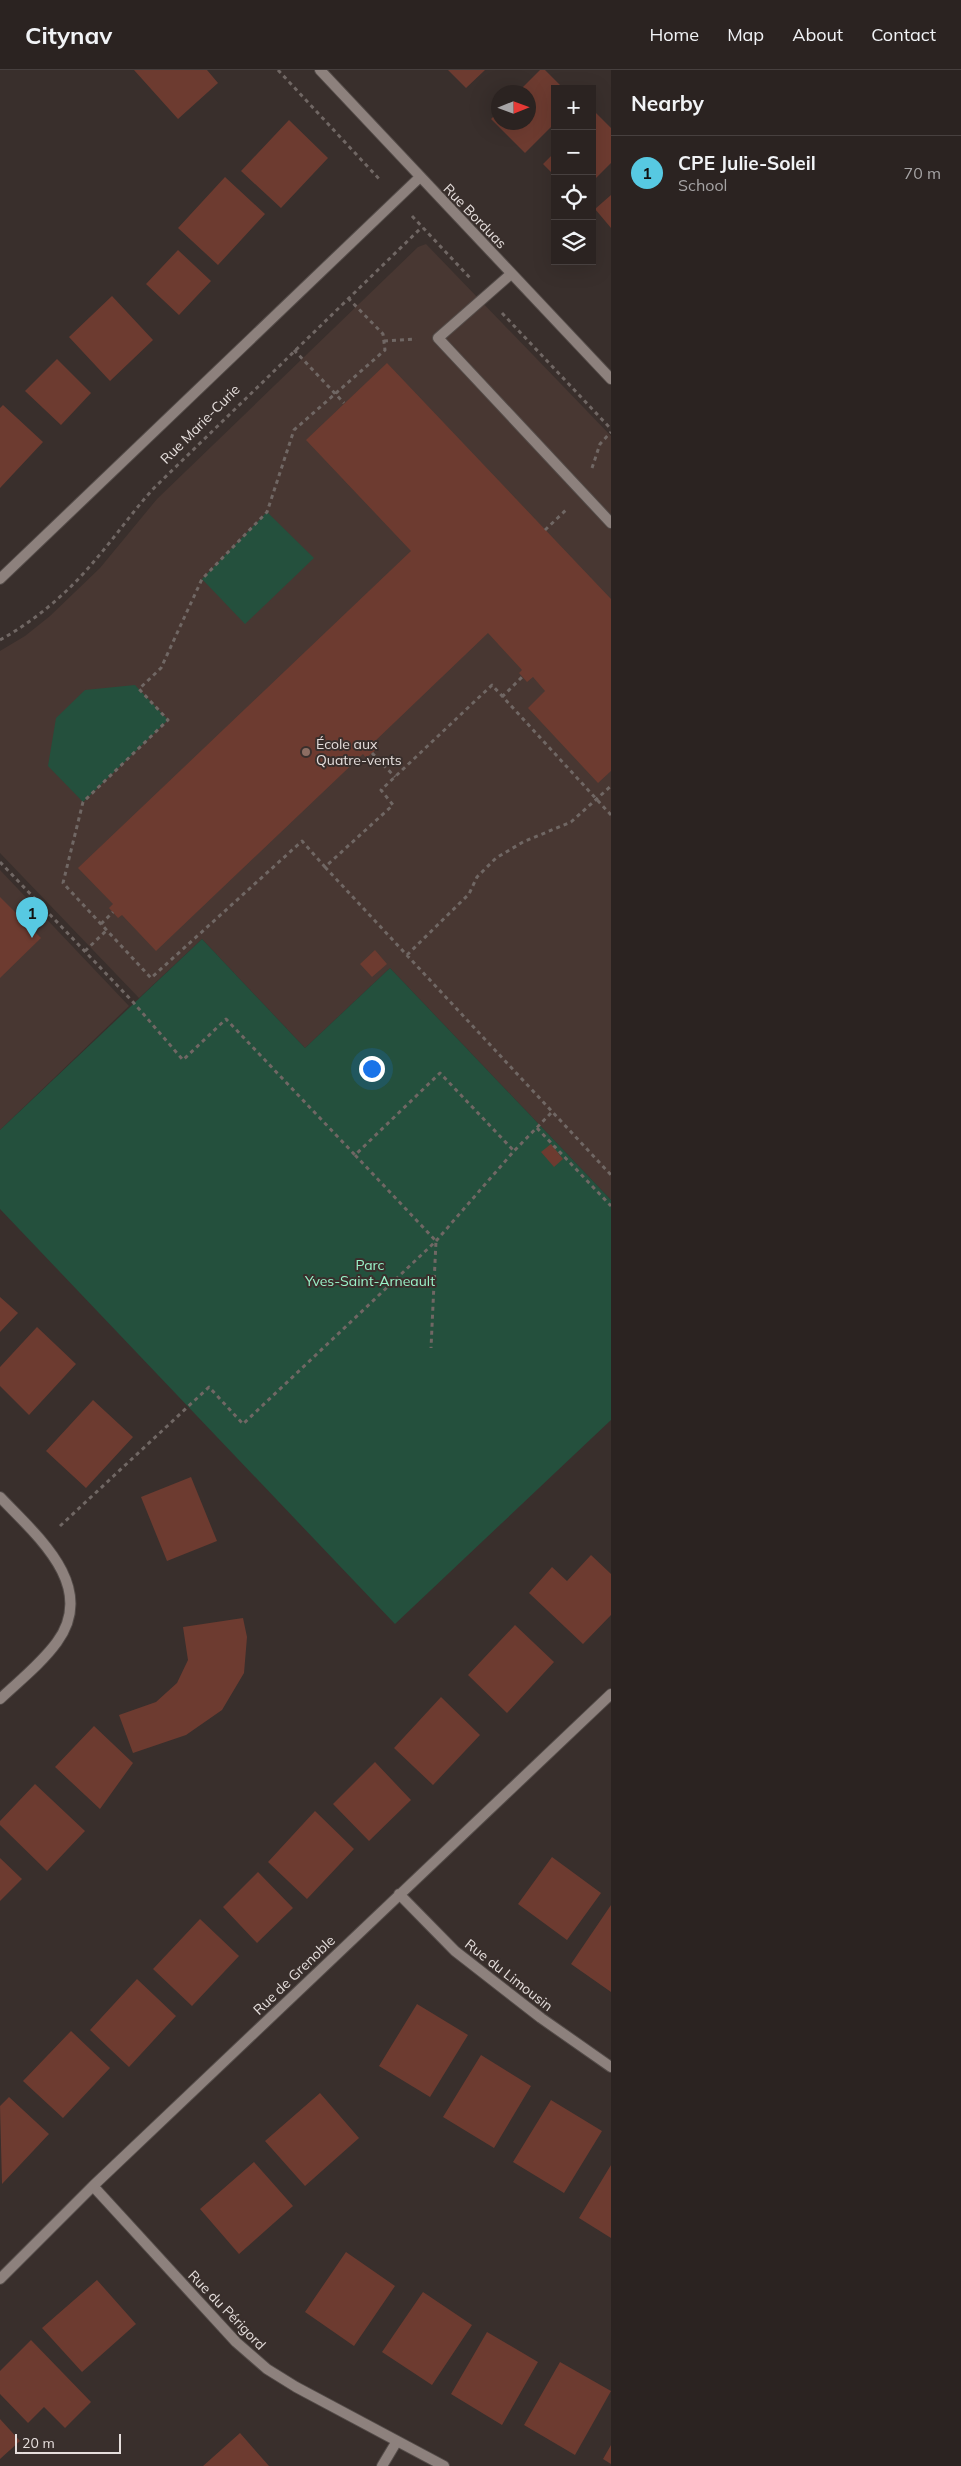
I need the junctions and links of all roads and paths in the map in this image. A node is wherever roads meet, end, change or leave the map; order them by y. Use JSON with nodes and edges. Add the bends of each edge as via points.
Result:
{"nodes":[{"id":1,"x":278,"y":70,"type":"edge"},
{"id":2,"x":320,"y":70,"type":"edge"},
{"id":3,"x":369,"y":167,"type":"dead end"},
{"id":4,"x":420,"y":177,"type":"junction"},
{"id":5,"x":511,"y":274,"type":"junction"},
{"id":6,"x":469,"y":277,"type":"dead end"},
{"id":7,"x":348,"y":298,"type":"junction"},
{"id":8,"x":501,"y":312,"type":"dead end"},
{"id":9,"x":438,"y":338,"type":"junction"},
{"id":10,"x":384,"y":341,"type":"junction"},
{"id":11,"x":294,"y":350,"type":"junction"},
{"id":12,"x":611,"y":379,"type":"edge"},
{"id":13,"x":336,"y":393,"type":"junction"},
{"id":14,"x":344,"y":404,"type":"dead end"},
{"id":15,"x":611,"y":430,"type":"edge"},
{"id":16,"x":600,"y":444,"type":"dead end"},
{"id":17,"x":611,"y":523,"type":"edge"},
{"id":18,"x":550,"y":526,"type":"dead end"},
{"id":19,"x":545,"y":530,"type":"dead end"},
{"id":20,"x":0,"y":579,"type":"edge"},
{"id":21,"x":0,"y":640,"type":"edge"},
{"id":22,"x":522,"y":677,"type":"dead end"},
{"id":23,"x":502,"y":697,"type":"junction"},
{"id":24,"x":372,"y":753,"type":"dead end"},
{"id":25,"x":395,"y":777,"type":"junction"},
{"id":26,"x":611,"y":786,"type":"edge"},
{"id":27,"x":596,"y":799,"type":"junction"},
{"id":28,"x":611,"y":815,"type":"edge"},
{"id":29,"x":0,"y":862,"type":"edge"},
{"id":30,"x":325,"y":867,"type":"junction"},
{"id":31,"x":113,"y":912,"type":"dead end"},
{"id":32,"x":101,"y":924,"type":"junction"},
{"id":33,"x":107,"y":930,"type":"junction"},
{"id":34,"x":85,"y":951,"type":"junction"},
{"id":35,"x":406,"y":955,"type":"junction"},
{"id":36,"x":552,"y":1112,"type":"junction"},
{"id":37,"x":537,"y":1128,"type":"junction"},
{"id":38,"x":514,"y":1151,"type":"junction"},
{"id":39,"x":355,"y":1155,"type":"junction"},
{"id":40,"x":611,"y":1175,"type":"edge"},
{"id":41,"x":611,"y":1206,"type":"edge"},
{"id":42,"x":436,"y":1241,"type":"junction"},
{"id":43,"x":430,"y":1348,"type":"dead end"},
{"id":44,"x":0,"y":1497,"type":"edge"},
{"id":45,"x":60,"y":1526,"type":"dead end"},
{"id":46,"x":611,"y":1694,"type":"edge"},
{"id":47,"x":0,"y":1699,"type":"edge"},
{"id":48,"x":399,"y":1894,"type":"junction"},
{"id":49,"x":611,"y":2067,"type":"edge"},
{"id":50,"x":93,"y":2186,"type":"junction"},
{"id":51,"x":0,"y":2279,"type":"edge"},
{"id":52,"x":397,"y":2442,"type":"junction"},
{"id":53,"x":382,"y":2466,"type":"edge"},
{"id":54,"x":444,"y":2466,"type":"edge"}],
"edges":[{"from":1,"to":3,"type":"path"},
{"from":2,"to":4,"type":"street","name":"Rue Borduas"},
{"from":4,"to":5,"type":"street","name":"Rue Borduas"},
{"from":4,"to":20,"type":"street","name":"Rue Marie-Curie"},
{"from":5,"to":9,"type":"street"},
{"from":5,"to":12,"type":"street","name":"Rue Borduas"},
{"from":6,"to":7,"type":"path","name":"Rue Marie-Curie","via":[[422,227]]},
{"from":7,"to":10,"type":"path","via":[[383,334]]},
{"from":7,"to":11,"type":"path","name":"Rue Marie-Curie"},
{"from":8,"to":15,"type":"path"},
{"from":9,"to":10,"type":"path"},
{"from":9,"to":17,"type":"street"},
{"from":10,"to":13,"type":"path","via":[[385,350]]},
{"from":11,"to":13,"type":"path"},
{"from":11,"to":21,"type":"path","name":"Rue Marie-Curie","via":[[141,502],[96,560],[60,596],[37,617]]},
{"from":13,"to":14,"type":"path"},
{"from":13,"to":32,"type":"path","via":[[294,430],[267,512],[202,579],[161,668],[139,689],[168,720],[83,802],[63,883]]},
{"from":15,"to":16,"type":"path"},
{"from":18,"to":19,"type":"path"},
{"from":22,"to":23,"type":"path"},
{"from":23,"to":25,"type":"path","via":[[492,685]]},
{"from":23,"to":27,"type":"path"},
{"from":24,"to":25,"type":"path"},
{"from":25,"to":30,"type":"path","via":[[381,790],[393,804]]},
{"from":26,"to":27,"type":"path"},
{"from":27,"to":28,"type":"path"},
{"from":27,"to":35,"type":"path","via":[[571,822],[523,842],[496,858],[477,877],[469,894]]},
{"from":29,"to":34,"type":"path"},
{"from":30,"to":33,"type":"path","via":[[302,841],[151,978]]},
{"from":30,"to":35,"type":"path"},
{"from":31,"to":32,"type":"path"},
{"from":32,"to":33,"type":"path"},
{"from":33,"to":34,"type":"path"},
{"from":34,"to":39,"type":"path","via":[[183,1060],[226,1018]]},
{"from":35,"to":36,"type":"path"},
{"from":36,"to":37,"type":"path"},
{"from":36,"to":40,"type":"path"},
{"from":37,"to":38,"type":"path"},
{"from":37,"to":41,"type":"path"},
{"from":38,"to":39,"type":"path","via":[[440,1073]]},
{"from":38,"to":42,"type":"path"},
{"from":39,"to":42,"type":"path"},
{"from":42,"to":43,"type":"path"},
{"from":42,"to":45,"type":"path","via":[[244,1424],[208,1387]]},
{"from":44,"to":47,"type":"street","via":[[48,1548],[62,1568],[70,1606],[67,1625],[58,1641]]},
{"from":46,"to":48,"type":"street","name":"Rue de Grenoble"},
{"from":48,"to":49,"type":"street","name":"Rue du Limousin","via":[[468,1961]]},
{"from":48,"to":50,"type":"street","name":"Rue de Grenoble"},
{"from":50,"to":51,"type":"street","name":"Rue de Grenoble"},
{"from":50,"to":52,"type":"street","name":"Rue du Périgord","via":[[236,2342],[267,2369]]},
{"from":52,"to":53,"type":"street"},
{"from":52,"to":54,"type":"street","name":"Rue du Périgord"}]}
